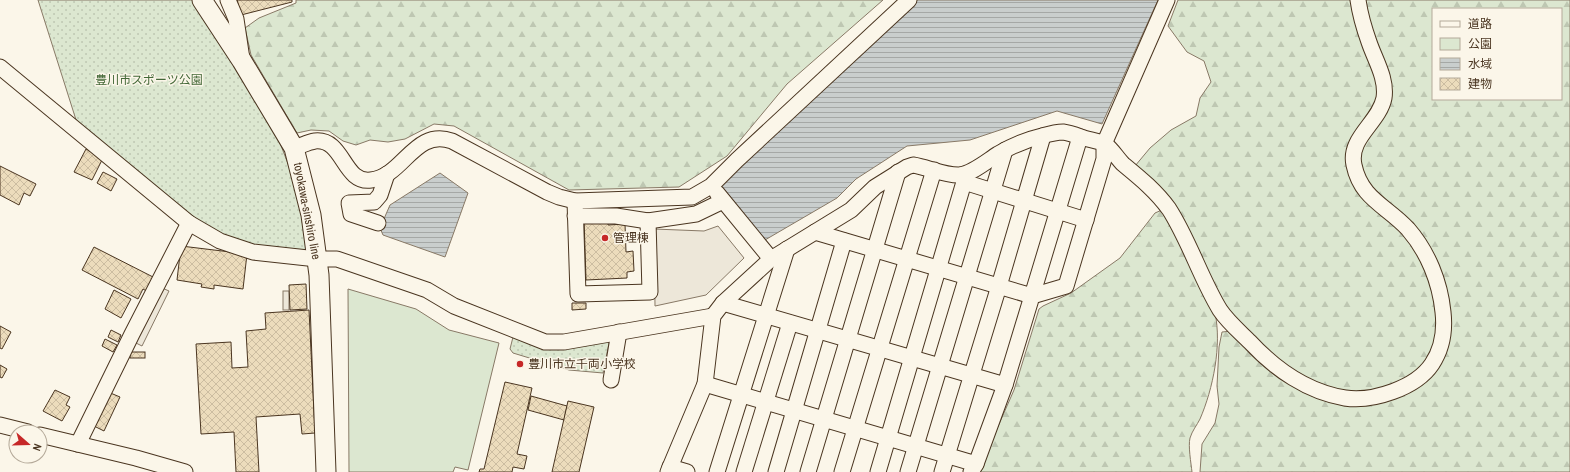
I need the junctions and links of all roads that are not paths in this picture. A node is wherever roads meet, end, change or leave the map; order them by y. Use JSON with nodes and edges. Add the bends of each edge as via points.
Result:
{"nodes":[{"id":1,"x":202,"y":0,"type":"edge"},
{"id":2,"x":228,"y":0,"type":"edge"},
{"id":3,"x":909,"y":0,"type":"edge"},
{"id":4,"x":1167,"y":0,"type":"edge"},
{"id":5,"x":1358,"y":0,"type":"edge"},
{"id":6,"x":242,"y":61,"type":"junction"},
{"id":7,"x":0,"y":67,"type":"edge"},
{"id":8,"x":1044,"y":136,"type":"junction"},
{"id":9,"x":1080,"y":137,"type":"junction"},
{"id":10,"x":1104,"y":144,"type":"junction"},
{"id":11,"x":294,"y":148,"type":"junction"},
{"id":12,"x":1005,"y":150,"type":"junction"},
{"id":13,"x":934,"y":170,"type":"junction"},
{"id":14,"x":898,"y":172,"type":"junction"},
{"id":15,"x":387,"y":174,"type":"junction"},
{"id":16,"x":962,"y":179,"type":"junction"},
{"id":17,"x":711,"y":186,"type":"junction"},
{"id":18,"x":992,"y":191,"type":"junction"},
{"id":19,"x":723,"y":201,"type":"junction"},
{"id":20,"x":1024,"y":201,"type":"junction"},
{"id":21,"x":575,"y":209,"type":"junction"},
{"id":22,"x":1058,"y":212,"type":"junction"},
{"id":23,"x":1086,"y":220,"type":"junction"},
{"id":24,"x":648,"y":221,"type":"junction"},
{"id":25,"x":189,"y":223,"type":"junction"},
{"id":26,"x":378,"y":223,"type":"dead end"},
{"id":27,"x":815,"y":232,"type":"junction"},
{"id":28,"x":844,"y":241,"type":"junction"},
{"id":29,"x":787,"y":249,"type":"junction"},
{"id":30,"x":874,"y":250,"type":"junction"},
{"id":31,"x":317,"y":259,"type":"junction"},
{"id":32,"x":771,"y":259,"type":"junction"},
{"id":33,"x":907,"y":259,"type":"junction"},
{"id":34,"x":938,"y":268,"type":"junction"},
{"id":35,"x":967,"y":277,"type":"junction"},
{"id":36,"x":999,"y":286,"type":"junction"},
{"id":37,"x":1032,"y":296,"type":"junction"},
{"id":38,"x":723,"y":303,"type":"junction"},
{"id":39,"x":713,"y":316,"type":"junction"},
{"id":40,"x":766,"y":316,"type":"junction"},
{"id":41,"x":790,"y":323,"type":"junction"},
{"id":42,"x":817,"y":331,"type":"junction"},
{"id":43,"x":619,"y":332,"type":"junction"},
{"id":44,"x":847,"y":340,"type":"junction"},
{"id":45,"x":879,"y":349,"type":"junction"},
{"id":46,"x":912,"y":358,"type":"junction"},
{"id":47,"x":940,"y":366,"type":"junction"},
{"id":48,"x":971,"y":376,"type":"junction"},
{"id":49,"x":611,"y":380,"type":"dead end"},
{"id":50,"x":705,"y":384,"type":"junction"},
{"id":51,"x":1005,"y":386,"type":"junction"},
{"id":52,"x":741,"y":395,"type":"junction"},
{"id":53,"x":766,"y":402,"type":"junction"},
{"id":54,"x":794,"y":410,"type":"junction"},
{"id":55,"x":824,"y":419,"type":"junction"},
{"id":56,"x":855,"y":428,"type":"junction"},
{"id":57,"x":48,"y":437,"type":"edge"},
{"id":58,"x":888,"y":438,"type":"junction"},
{"id":59,"x":78,"y":444,"type":"junction"},
{"id":60,"x":916,"y":446,"type":"junction"},
{"id":61,"x":947,"y":456,"type":"junction"},
{"id":62,"x":973,"y":468,"type":"edge"},
{"id":63,"x":669,"y":470,"type":"edge"},
{"id":64,"x":183,"y":472,"type":"edge"},
{"id":65,"x":326,"y":472,"type":"edge"},
{"id":66,"x":687,"y":472,"type":"edge"},
{"id":67,"x":717,"y":472,"type":"edge"},
{"id":68,"x":744,"y":472,"type":"edge"},
{"id":69,"x":776,"y":472,"type":"edge"},
{"id":70,"x":808,"y":472,"type":"edge"},
{"id":71,"x":842,"y":472,"type":"edge"},
{"id":72,"x":878,"y":472,"type":"edge"},
{"id":73,"x":908,"y":472,"type":"edge"},
{"id":74,"x":942,"y":472,"type":"edge"}],
"edges":[{"from":1,"to":6,"type":"main road","name":"toyokawa-sinshiro line"},
{"from":2,"to":6,"type":"street","via":[[236,19]]},
{"from":3,"to":17,"type":"street"},
{"from":4,"to":10,"type":"street"},
{"from":5,"to":10,"type":"street","via":[[1385,88],[1381,107],[1354,150],[1353,160],[1357,177],[1363,189],[1407,229],[1426,256],[1435,277],[1443,309],[1444,327],[1437,355],[1431,365],[1411,382],[1378,397],[1346,398],[1317,389],[1290,376],[1265,359],[1221,312],[1168,208],[1148,184]]},
{"from":6,"to":11,"type":"main road","name":"toyokawa-sinshiro line"},
{"from":7,"to":25,"type":"street"},
{"from":8,"to":9,"type":"street","via":[[1064,132]]},
{"from":8,"to":12,"type":"street","via":[[1024,140]]},
{"from":8,"to":20,"type":"street"},
{"from":9,"to":10,"type":"street"},
{"from":9,"to":22,"type":"street"},
{"from":10,"to":23,"type":"street","via":[[1104,159]]},
{"from":11,"to":15,"type":"street","via":[[322,141],[336,149],[358,178],[370,181]]},
{"from":11,"to":31,"type":"main road","name":"toyokawa-sinshiro line","via":[[311,215]]},
{"from":12,"to":16,"type":"street"},
{"from":12,"to":18,"type":"street"},
{"from":13,"to":14,"type":"street","via":[[913,165]]},
{"from":13,"to":16,"type":"street"},
{"from":13,"to":33,"type":"street"},
{"from":14,"to":27,"type":"street","via":[[875,187],[851,210]]},
{"from":14,"to":30,"type":"street"},
{"from":15,"to":21,"type":"street","via":[[424,142],[438,137],[445,138],[559,197]]},
{"from":15,"to":26,"type":"street","via":[[380,195],[374,202],[349,203],[351,214]]},
{"from":16,"to":18,"type":"street"},
{"from":16,"to":34,"type":"street"},
{"from":17,"to":19,"type":"street"},
{"from":17,"to":21,"type":"street","via":[[692,197]]},
{"from":18,"to":20,"type":"street"},
{"from":18,"to":35,"type":"street"},
{"from":19,"to":24,"type":"street","via":[[696,214]]},
{"from":19,"to":32,"type":"street"},
{"from":20,"to":22,"type":"street"},
{"from":20,"to":36,"type":"street"},
{"from":21,"to":24,"type":"street"},
{"from":21,"to":24,"type":"street","via":[[578,294],[650,292]]},
{"from":22,"to":23,"type":"street"},
{"from":22,"to":37,"type":"street"},
{"from":23,"to":37,"type":"street","via":[[1066,286]]},
{"from":25,"to":31,"type":"street","via":[[220,241],[253,252]]},
{"from":25,"to":59,"type":"street"},
{"from":27,"to":28,"type":"street"},
{"from":27,"to":29,"type":"street"},
{"from":28,"to":30,"type":"street"},
{"from":28,"to":42,"type":"street"},
{"from":29,"to":32,"type":"street"},
{"from":29,"to":40,"type":"street"},
{"from":30,"to":33,"type":"street"},
{"from":30,"to":44,"type":"street"},
{"from":31,"to":43,"type":"street","via":[[337,259],[427,290],[454,306],[545,342],[564,342]]},
{"from":31,"to":65,"type":"main road","name":"toyokawa-sinshiro line"},
{"from":32,"to":38,"type":"street"},
{"from":33,"to":34,"type":"street"},
{"from":33,"to":45,"type":"street"},
{"from":34,"to":35,"type":"street"},
{"from":34,"to":46,"type":"street"},
{"from":35,"to":36,"type":"street"},
{"from":35,"to":47,"type":"street"},
{"from":36,"to":37,"type":"street"},
{"from":36,"to":48,"type":"street"},
{"from":37,"to":51,"type":"street"},
{"from":38,"to":39,"type":"street"},
{"from":38,"to":40,"type":"street"},
{"from":39,"to":43,"type":"street"},
{"from":39,"to":50,"type":"street"},
{"from":40,"to":41,"type":"street"},
{"from":40,"to":52,"type":"street"},
{"from":41,"to":42,"type":"street"},
{"from":41,"to":53,"type":"street"},
{"from":42,"to":44,"type":"street"},
{"from":42,"to":54,"type":"street"},
{"from":43,"to":49,"type":"street"},
{"from":44,"to":45,"type":"street"},
{"from":44,"to":55,"type":"street"},
{"from":45,"to":46,"type":"street"},
{"from":45,"to":56,"type":"street"},
{"from":46,"to":47,"type":"street"},
{"from":46,"to":58,"type":"street"},
{"from":47,"to":48,"type":"street"},
{"from":47,"to":60,"type":"street"},
{"from":48,"to":51,"type":"street"},
{"from":48,"to":61,"type":"street"},
{"from":50,"to":52,"type":"street"},
{"from":50,"to":63,"type":"street"},
{"from":51,"to":62,"type":"street"},
{"from":52,"to":53,"type":"street"},
{"from":52,"to":67,"type":"street"},
{"from":53,"to":54,"type":"street"},
{"from":53,"to":68,"type":"street"},
{"from":54,"to":55,"type":"street"},
{"from":54,"to":69,"type":"street"},
{"from":55,"to":56,"type":"street"},
{"from":55,"to":70,"type":"street"},
{"from":56,"to":58,"type":"street"},
{"from":56,"to":71,"type":"street"},
{"from":57,"to":59,"type":"street"},
{"from":58,"to":60,"type":"street"},
{"from":58,"to":72,"type":"street"},
{"from":59,"to":64,"type":"street"},
{"from":60,"to":61,"type":"street"},
{"from":60,"to":73,"type":"street"},
{"from":61,"to":62,"type":"street"},
{"from":61,"to":74,"type":"street"},
{"from":63,"to":66,"type":"street"}]}
